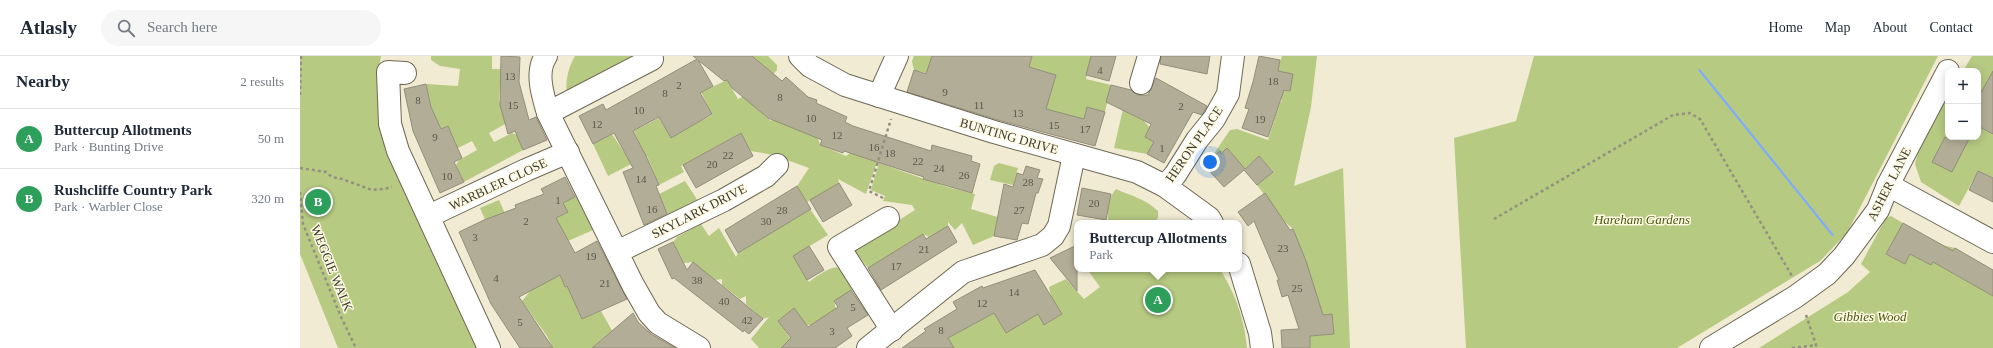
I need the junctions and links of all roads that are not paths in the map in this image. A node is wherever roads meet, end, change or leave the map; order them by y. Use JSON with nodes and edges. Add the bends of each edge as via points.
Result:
{"nodes":[{"id":1,"x":546,"y":56,"type":"edge"},
{"id":2,"x":800,"y":56,"type":"edge"},
{"id":3,"x":897,"y":56,"type":"edge"},
{"id":4,"x":1149,"y":56,"type":"edge"},
{"id":5,"x":1234,"y":56,"type":"edge"},
{"id":6,"x":1956,"y":56,"type":"edge"},
{"id":7,"x":652,"y":59,"type":"dead end"},
{"id":8,"x":1950,"y":68,"type":"edge"},
{"id":9,"x":405,"y":73,"type":"dead end"},
{"id":10,"x":1945,"y":77,"type":"edge"},
{"id":11,"x":1141,"y":83,"type":"dead end"},
{"id":12,"x":888,"y":99,"type":"junction"},
{"id":13,"x":548,"y":114,"type":"junction"},
{"id":14,"x":568,"y":152,"type":"junction"},
{"id":15,"x":1074,"y":155,"type":"junction"},
{"id":16,"x":777,"y":165,"type":"dead end"},
{"id":17,"x":1888,"y":185,"type":"junction"},
{"id":18,"x":1165,"y":186,"type":"junction"},
{"id":19,"x":886,"y":208,"type":"road end"},
{"id":20,"x":1210,"y":220,"type":"edge"},
{"id":21,"x":433,"y":225,"type":"junction"},
{"id":22,"x":1993,"y":242,"type":"edge"},
{"id":23,"x":617,"y":252,"type":"junction"},
{"id":24,"x":1241,"y":272,"type":"edge"},
{"id":25,"x":892,"y":330,"type":"junction"},
{"id":26,"x":489,"y":348,"type":"edge"},
{"id":27,"x":699,"y":348,"type":"edge"},
{"id":28,"x":868,"y":348,"type":"edge"},
{"id":29,"x":1262,"y":348,"type":"edge"},
{"id":30,"x":1711,"y":348,"type":"edge"}],
"edges":[{"from":1,"to":13,"type":"street","via":[[542,62],[541,88]]},
{"from":2,"to":12,"type":"street","name":"BUNTING DRIVE","via":[[810,66],[844,86]]},
{"from":3,"to":12,"type":"street"},
{"from":4,"to":11,"type":"street"},
{"from":5,"to":18,"type":"street","name":"HERON PLACE","via":[[1228,94],[1214,119]]},
{"from":6,"to":8,"type":"street","name":"ASHER LANE"},
{"from":7,"to":13,"type":"street"},
{"from":9,"to":21,"type":"street","via":[[388,72],[390,124],[398,152]]},
{"from":10,"to":17,"type":"street","name":"ASHER LANE"},
{"from":12,"to":15,"type":"street","name":"BUNTING DRIVE"},
{"from":13,"to":14,"type":"street"},
{"from":14,"to":21,"type":"street","name":"WARBLER CLOSE","via":[[526,170]]},
{"from":14,"to":23,"type":"street"},
{"from":15,"to":18,"type":"street","name":"BUNTING DRIVE","via":[[1137,172]]},
{"from":15,"to":25,"type":"street","via":[[1059,226],[1053,236],[1042,244],[963,272]]},
{"from":16,"to":23,"type":"street","name":"SKYLARK DRIVE","via":[[766,176],[724,200]]},
{"from":17,"to":22,"type":"street"},
{"from":17,"to":30,"type":"street","name":"ASHER LANE","via":[[1878,210],[1854,245],[1827,274],[1798,295]]},
{"from":18,"to":20,"type":"street","name":"BUNTING DRIVE"},
{"from":19,"to":25,"type":"street","via":[[839,247]]},
{"from":21,"to":26,"type":"street"},
{"from":23,"to":27,"type":"street","via":[[649,313],[658,323]]},
{"from":24,"to":29,"type":"street","via":[[1260,332]]},
{"from":25,"to":28,"type":"street"}]}
